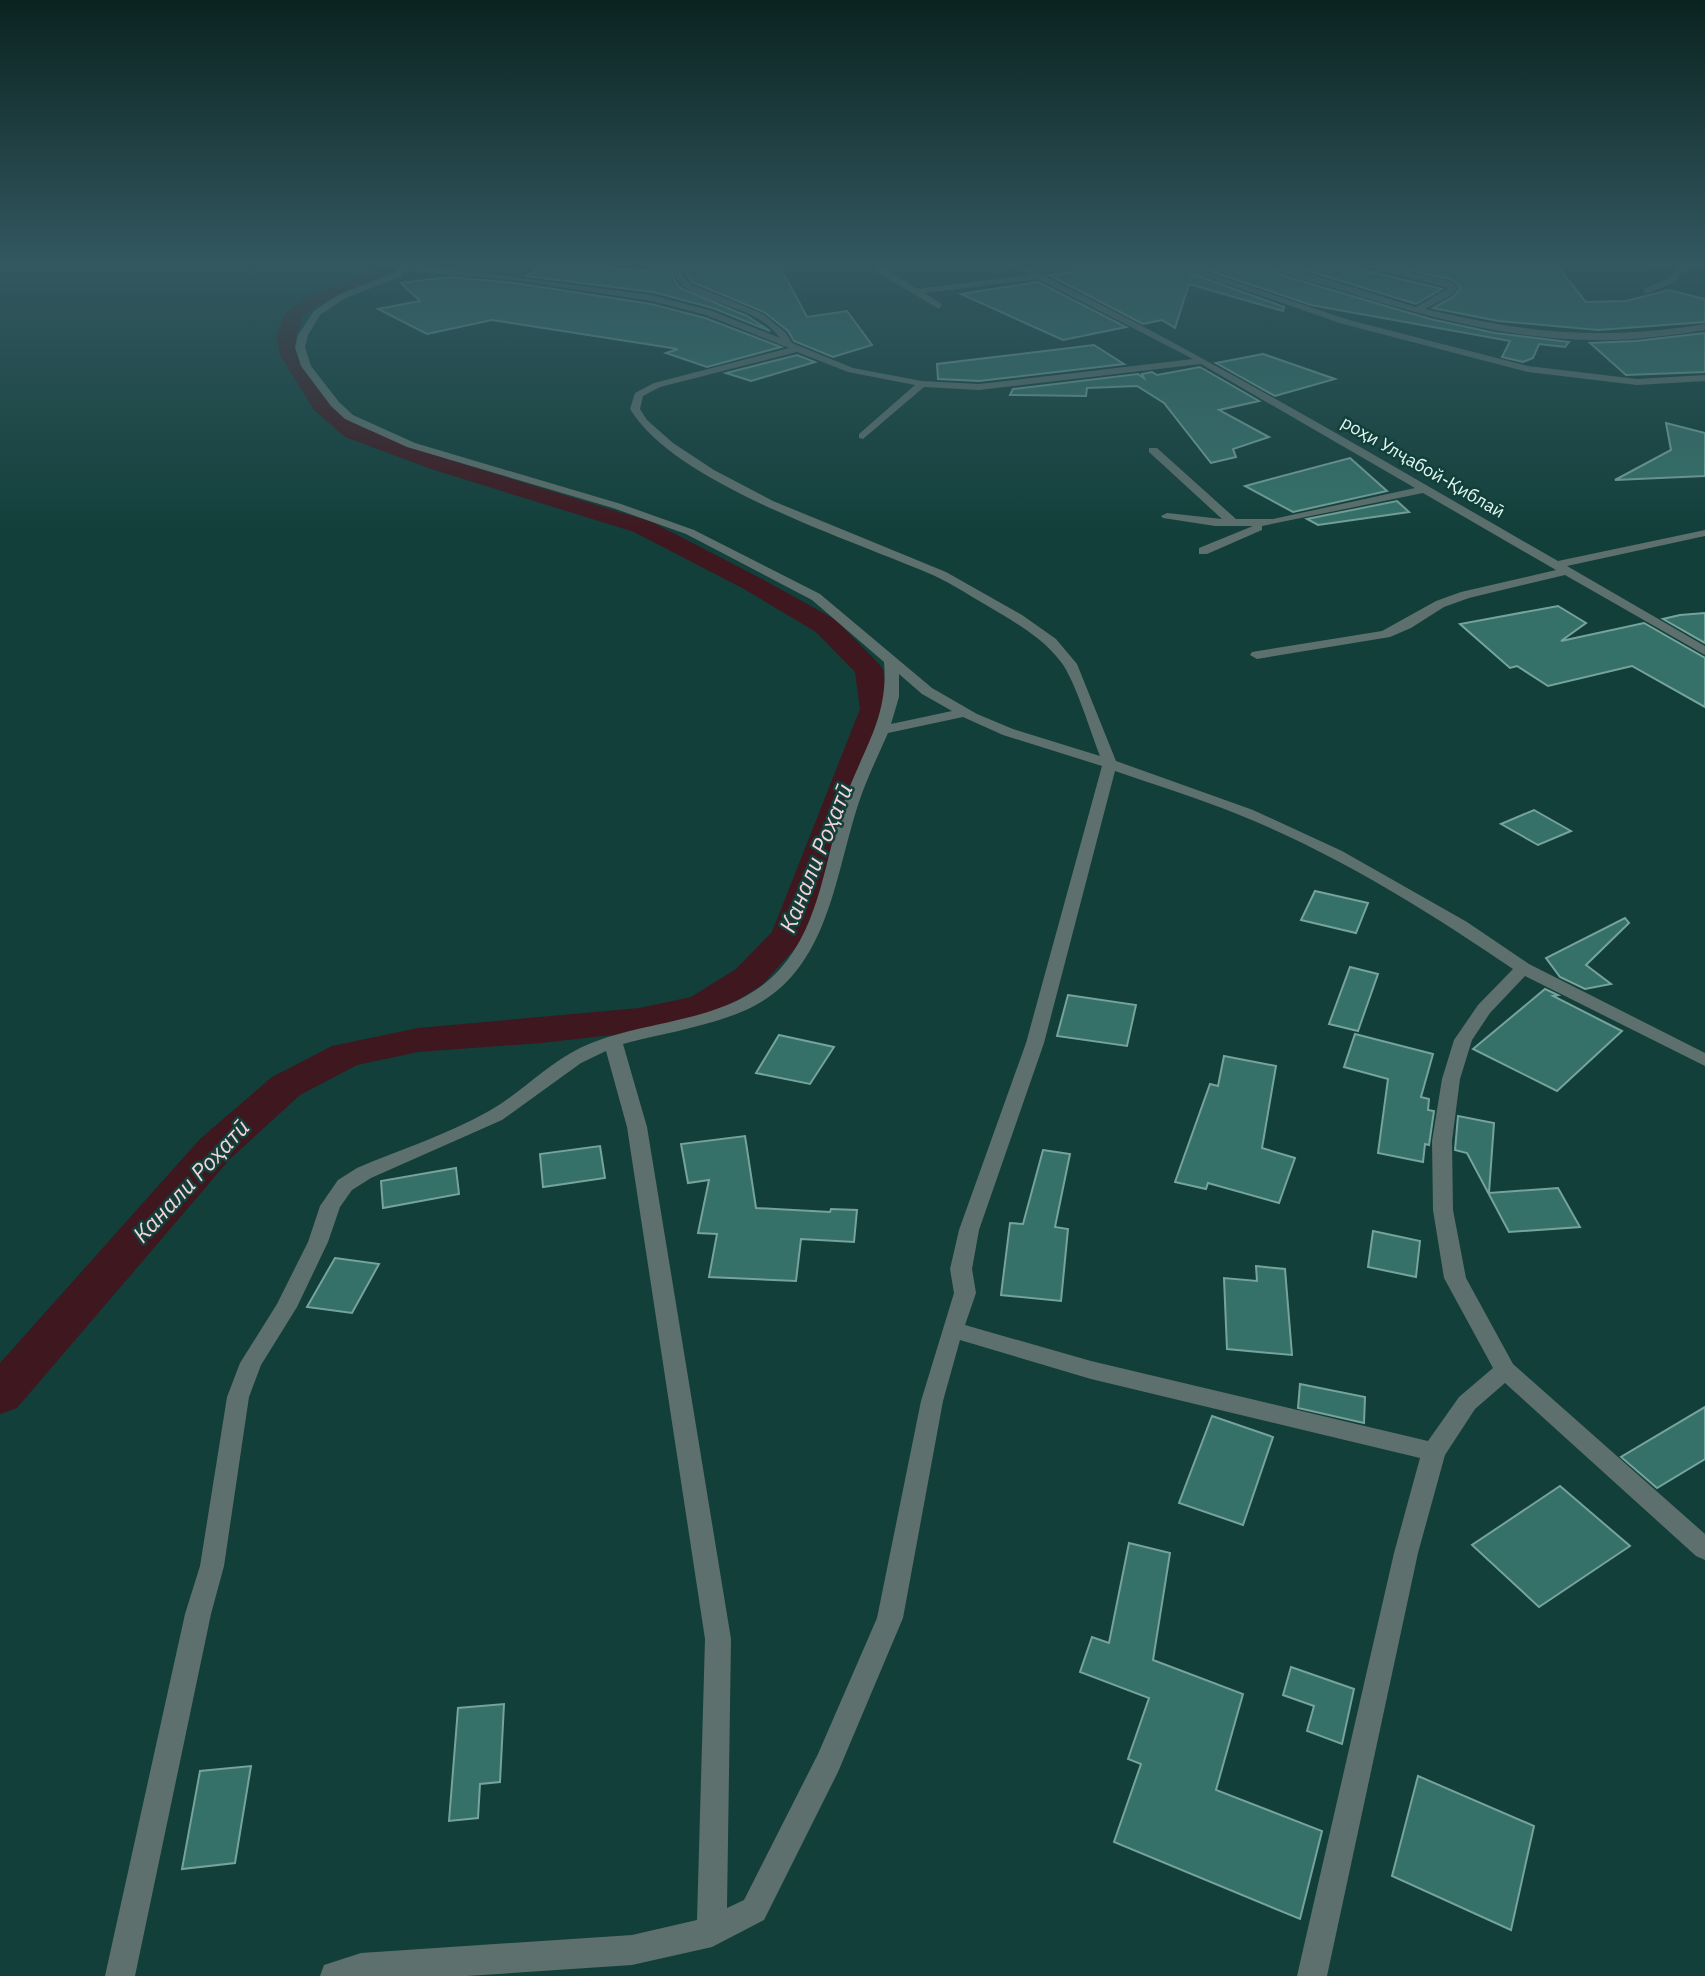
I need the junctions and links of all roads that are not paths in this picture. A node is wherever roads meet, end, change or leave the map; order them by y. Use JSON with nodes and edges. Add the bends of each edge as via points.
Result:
{"nodes":[{"id":1,"x":302,"y":353,"type":"edge"},
{"id":2,"x":770,"y":353,"type":"edge"},
{"id":3,"x":808,"y":353,"type":"edge"},
{"id":4,"x":1187,"y":353,"type":"edge"},
{"id":5,"x":1467,"y":353,"type":"edge"},
{"id":6,"x":1203,"y":362,"type":"junction"},
{"id":7,"x":1705,"y":378,"type":"edge"},
{"id":8,"x":922,"y":384,"type":"junction"},
{"id":9,"x":863,"y":436,"type":"dead end"},
{"id":10,"x":1153,"y":450,"type":"dead end"},
{"id":11,"x":1425,"y":489,"type":"junction"},
{"id":12,"x":1167,"y":516,"type":"dead end"},
{"id":13,"x":1273,"y":522,"type":"junction"},
{"id":14,"x":1233,"y":523,"type":"junction"},
{"id":15,"x":1705,"y":533,"type":"edge"},
{"id":16,"x":1203,"y":551,"type":"dead end"},
{"id":17,"x":1563,"y":568,"type":"junction"},
{"id":18,"x":1705,"y":651,"type":"edge"},
{"id":19,"x":1257,"y":655,"type":"dead end"},
{"id":20,"x":891,"y":660,"type":"junction"},
{"id":21,"x":964,"y":713,"type":"junction"},
{"id":22,"x":880,"y":730,"type":"junction"},
{"id":23,"x":1110,"y":764,"type":"junction"},
{"id":24,"x":1523,"y":968,"type":"junction"},
{"id":25,"x":613,"y":1042,"type":"junction"},
{"id":26,"x":1705,"y":1060,"type":"edge"},
{"id":27,"x":952,"y":1330,"type":"junction"},
{"id":28,"x":1505,"y":1370,"type":"junction"},
{"id":29,"x":1434,"y":1452,"type":"junction"},
{"id":30,"x":1705,"y":1549,"type":"edge"},
{"id":31,"x":712,"y":1932,"type":"junction"},
{"id":32,"x":120,"y":1976,"type":"edge"},
{"id":33,"x":335,"y":1976,"type":"edge"},
{"id":34,"x":1312,"y":1976,"type":"edge"}],
"edges":[{"from":1,"to":20,"type":"street","via":[[306,366],[349,417],[411,445],[690,532],[816,597]]},
{"from":2,"to":23,"type":"street","via":[[657,385],[638,395],[635,409],[669,445],[710,472],[769,503],[942,575],[1051,642],[1070,664]]},
{"from":3,"to":8,"type":"street","via":[[852,370]]},
{"from":4,"to":6,"type":"street","name":"роҳи Улҷабой-Қиблаӣ"},
{"from":5,"to":7,"type":"street","via":[[1528,369],[1637,382]]},
{"from":6,"to":8,"type":"street","via":[[979,387]]},
{"from":6,"to":11,"type":"street","name":"роҳи Улҷабой-Қиблаӣ"},
{"from":8,"to":9,"type":"street"},
{"from":10,"to":14,"type":"street"},
{"from":11,"to":13,"type":"street"},
{"from":11,"to":17,"type":"street","name":"роҳи Улҷабой-Қиблаӣ"},
{"from":12,"to":14,"type":"street"},
{"from":13,"to":14,"type":"street"},
{"from":13,"to":16,"type":"street"},
{"from":15,"to":17,"type":"street"},
{"from":17,"to":18,"type":"street","name":"роҳи Улҷабой-Қиблаӣ"},
{"from":17,"to":19,"type":"street","via":[[1440,604],[1385,634]]},
{"from":20,"to":21,"type":"street","via":[[941,701]]},
{"from":20,"to":22,"type":"street","via":[[891,702]]},
{"from":21,"to":22,"type":"street"},
{"from":21,"to":23,"type":"street"},
{"from":22,"to":25,"type":"street","via":[[852,801],[814,927],[785,974],[746,1004],[721,1015]]},
{"from":23,"to":24,"type":"street","via":[[1248,813],[1336,855],[1439,913]]},
{"from":23,"to":27,"type":"street","via":[[1035,1043],[969,1230],[961,1269],[965,1293]]},
{"from":24,"to":26,"type":"street"},
{"from":24,"to":28,"type":"street","via":[[1484,1009],[1463,1040],[1451,1079],[1442,1141],[1443,1210],[1455,1278]]},
{"from":25,"to":31,"type":"street","via":[[637,1127],[718,1639]]},
{"from":25,"to":32,"type":"street","via":[[554,1072],[499,1114],[364,1172],[345,1185],[330,1206],[318,1242],[251,1363],[238,1397],[212,1566]]},
{"from":27,"to":29,"type":"street","via":[[1093,1370]]},
{"from":27,"to":31,"type":"street","via":[[932,1401],[890,1618],[828,1763],[754,1910]]},
{"from":28,"to":29,"type":"street","via":[[1467,1403]]},
{"from":28,"to":30,"type":"street"},
{"from":29,"to":34,"type":"street","via":[[1406,1553]]},
{"from":31,"to":33,"type":"street","via":[[632,1950],[361,1968]]}]}
